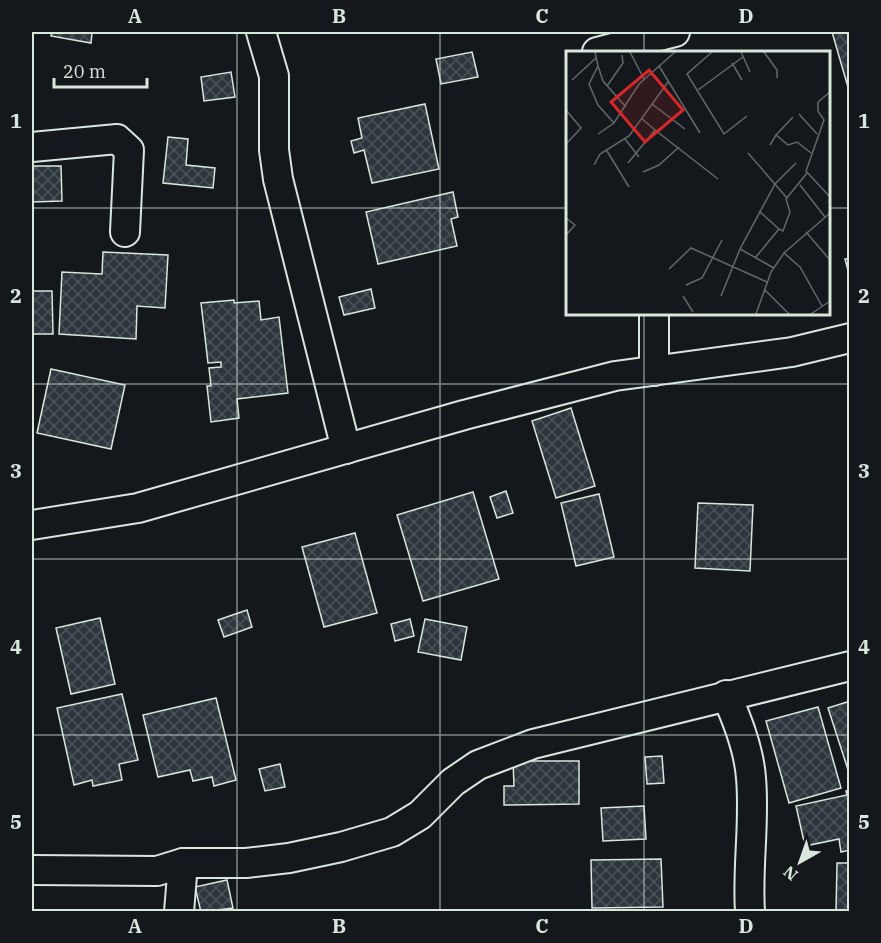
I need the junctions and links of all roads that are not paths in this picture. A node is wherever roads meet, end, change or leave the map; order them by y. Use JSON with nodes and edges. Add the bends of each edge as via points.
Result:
{"nodes":[{"id":1,"x":261,"y":32,"type":"edge"},
{"id":2,"x":675,"y":32,"type":"edge"},
{"id":3,"x":595,"y":45,"type":"edge"},
{"id":4,"x":32,"y":147,"type":"edge"},
{"id":5,"x":125,"y":232,"type":"dead end"},
{"id":6,"x":654,"y":315,"type":"edge"},
{"id":7,"x":849,"y":338,"type":"edge"},
{"id":8,"x":654,"y":371,"type":"junction"},
{"id":9,"x":346,"y":449,"type":"junction"},
{"id":10,"x":32,"y":525,"type":"edge"},
{"id":11,"x":849,"y":666,"type":"edge"},
{"id":12,"x":726,"y":695,"type":"junction"},
{"id":13,"x":183,"y":863,"type":"junction"},
{"id":14,"x":32,"y":870,"type":"edge"},
{"id":15,"x":179,"y":912,"type":"edge"},
{"id":16,"x":750,"y":912,"type":"edge"}],
"edges":[{"from":1,"to":9,"type":"street","via":[[274,76],[278,179]]},
{"from":2,"to":3,"type":"street"},
{"from":4,"to":5,"type":"street","via":[[117,139],[129,150]]},
{"from":6,"to":8,"type":"street"},
{"from":7,"to":8,"type":"street","via":[[792,352]]},
{"from":8,"to":9,"type":"street","via":[[615,376]]},
{"from":9,"to":10,"type":"street","via":[[138,508]]},
{"from":11,"to":12,"type":"street"},
{"from":12,"to":13,"type":"street","via":[[533,744],[478,765],[453,782],[420,815],[392,832],[289,858]]},
{"from":12,"to":16,"type":"street","via":[[739,723],[752,777]]},
{"from":13,"to":14,"type":"street","via":[[157,871]]},
{"from":13,"to":15,"type":"street"}]}
